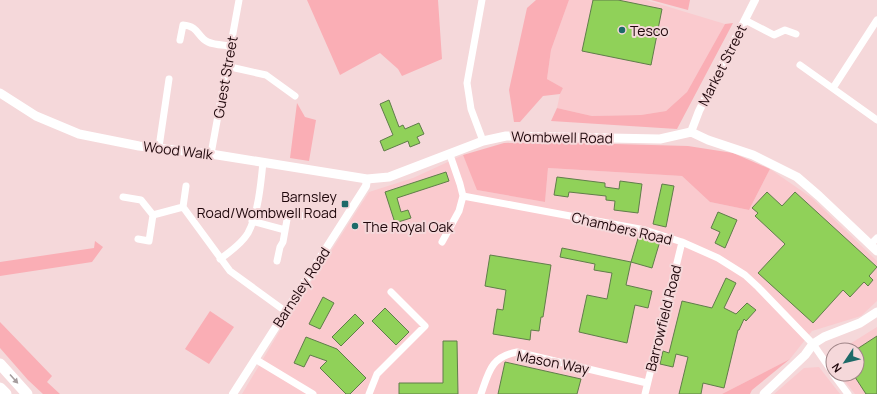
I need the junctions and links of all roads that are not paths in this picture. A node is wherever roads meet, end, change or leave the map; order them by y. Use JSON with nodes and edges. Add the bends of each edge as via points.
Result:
{"nodes":[{"id":1,"x":239,"y":0,"type":"edge"},
{"id":2,"x":482,"y":0,"type":"edge"},
{"id":3,"x":755,"y":0,"type":"edge"},
{"id":4,"x":745,"y":20,"type":"junction"},
{"id":5,"x":877,"y":20,"type":"edge"},
{"id":6,"x":796,"y":34,"type":"dead end"},
{"id":7,"x":180,"y":40,"type":"dead end"},
{"id":8,"x":230,"y":46,"type":"junction"},
{"id":9,"x":800,"y":65,"type":"dead end"},
{"id":10,"x":226,"y":66,"type":"junction"},
{"id":11,"x":169,"y":79,"type":"dead end"},
{"id":12,"x":833,"y":88,"type":"junction"},
{"id":13,"x":0,"y":93,"type":"edge"},
{"id":14,"x":295,"y":96,"type":"dead end"},
{"id":15,"x":877,"y":120,"type":"edge"},
{"id":16,"x":691,"y":132,"type":"junction"},
{"id":17,"x":483,"y":141,"type":"junction"},
{"id":18,"x":159,"y":147,"type":"junction"},
{"id":19,"x":211,"y":154,"type":"junction"},
{"id":20,"x":450,"y":155,"type":"junction"},
{"id":21,"x":263,"y":162,"type":"junction"},
{"id":22,"x":366,"y":179,"type":"junction"},
{"id":23,"x":186,"y":186,"type":"dead end"},
{"id":24,"x":462,"y":196,"type":"junction"},
{"id":25,"x":123,"y":197,"type":"dead end"},
{"id":26,"x":183,"y":207,"type":"junction"},
{"id":27,"x":154,"y":215,"type":"junction"},
{"id":28,"x":304,"y":216,"type":"dead end"},
{"id":29,"x":252,"y":221,"type":"junction"},
{"id":30,"x":285,"y":230,"type":"junction"},
{"id":31,"x":138,"y":239,"type":"dead end"},
{"id":32,"x":442,"y":242,"type":"dead end"},
{"id":33,"x":682,"y":242,"type":"junction"},
{"id":34,"x":875,"y":245,"type":"edge"},
{"id":35,"x":220,"y":259,"type":"junction"},
{"id":36,"x":277,"y":261,"type":"dead end"},
{"id":37,"x":391,"y":292,"type":"dead end"},
{"id":38,"x":285,"y":311,"type":"junction"},
{"id":39,"x":877,"y":312,"type":"edge"},
{"id":40,"x":813,"y":344,"type":"junction"},
{"id":41,"x":255,"y":359,"type":"junction"},
{"id":42,"x":825,"y":362,"type":"edge"},
{"id":43,"x":0,"y":364,"type":"edge"},
{"id":44,"x":839,"y":382,"type":"edge"},
{"id":45,"x":647,"y":383,"type":"junction"},
{"id":46,"x":0,"y":388,"type":"edge"},
{"id":47,"x":6,"y":394,"type":"edge"},
{"id":48,"x":27,"y":394,"type":"edge"},
{"id":49,"x":232,"y":394,"type":"edge"},
{"id":50,"x":314,"y":394,"type":"edge"},
{"id":51,"x":369,"y":394,"type":"edge"},
{"id":52,"x":481,"y":394,"type":"edge"},
{"id":53,"x":645,"y":394,"type":"edge"},
{"id":54,"x":764,"y":394,"type":"edge"},
{"id":55,"x":848,"y":394,"type":"edge"}],
"edges":[{"from":1,"to":8,"type":"street","name":"Guest Street"},
{"from":2,"to":17,"type":"street","via":[[467,83],[471,109]]},
{"from":3,"to":4,"type":"street","name":"Market Street"},
{"from":4,"to":6,"type":"street","via":[[774,35],[785,30]]},
{"from":4,"to":16,"type":"street","name":"Market Street"},
{"from":5,"to":12,"type":"street"},
{"from":7,"to":8,"type":"street","via":[[185,25],[195,28],[207,42]]},
{"from":8,"to":10,"type":"street","name":"Guest Street"},
{"from":9,"to":12,"type":"street"},
{"from":10,"to":14,"type":"street","via":[[266,75]]},
{"from":10,"to":19,"type":"street","name":"Guest Street"},
{"from":11,"to":18,"type":"street"},
{"from":12,"to":15,"type":"street"},
{"from":13,"to":18,"type":"main road","name":"Wood Walk","via":[[36,116],[79,134],[139,146]]},
{"from":16,"to":17,"type":"main road","name":"Wombwell Road","via":[[660,139],[528,135]]},
{"from":16,"to":34,"type":"main road","via":[[753,155],[797,177]]},
{"from":17,"to":20,"type":"main road","name":"Wombwell Road"},
{"from":18,"to":19,"type":"main road","name":"Wood Walk"},
{"from":19,"to":21,"type":"main road","name":"Wood Walk"},
{"from":20,"to":22,"type":"main road","name":"Wombwell Road","via":[[389,177]]},
{"from":20,"to":24,"type":"street"},
{"from":21,"to":22,"type":"main road","name":"Wood Walk"},
{"from":21,"to":29,"type":"street"},
{"from":22,"to":38,"type":"street","name":"Barnsley Road","via":[[366,186]]},
{"from":23,"to":26,"type":"street"},
{"from":24,"to":32,"type":"street","via":[[459,211]]},
{"from":24,"to":33,"type":"street","name":"Chambers Road","via":[[645,230]]},
{"from":25,"to":27,"type":"street","via":[[141,200]]},
{"from":26,"to":27,"type":"street"},
{"from":26,"to":35,"type":"street"},
{"from":27,"to":31,"type":"street","via":[[149,241]]},
{"from":28,"to":30,"type":"street","via":[[288,214]]},
{"from":29,"to":30,"type":"street"},
{"from":29,"to":35,"type":"street","via":[[247,234]]},
{"from":30,"to":36,"type":"street"},
{"from":33,"to":40,"type":"street","name":"Chambers Road","via":[[718,258],[745,275]]},
{"from":33,"to":45,"type":"street","name":"Barrowfield Road"},
{"from":35,"to":38,"type":"street","via":[[230,271]]},
{"from":37,"to":51,"type":"street","via":[[425,326],[377,374]]},
{"from":38,"to":41,"type":"street","name":"Barnsley Road"},
{"from":39,"to":40,"type":"main road","via":[[860,323]]},
{"from":40,"to":42,"type":"street","name":"Chambers Road"},
{"from":40,"to":54,"type":"main road"},
{"from":41,"to":49,"type":"street","name":"Barnsley Road"},
{"from":41,"to":50,"type":"street"},
{"from":43,"to":48,"type":"highway","one_way":true},
{"from":44,"to":55,"type":"street","name":"Chambers Road"},
{"from":45,"to":52,"type":"street","name":"Mason Way","via":[[517,352],[503,354],[489,369]]},
{"from":45,"to":53,"type":"street","name":"Barrowfield Road"},
{"from":46,"to":47,"type":"highway"}]}
